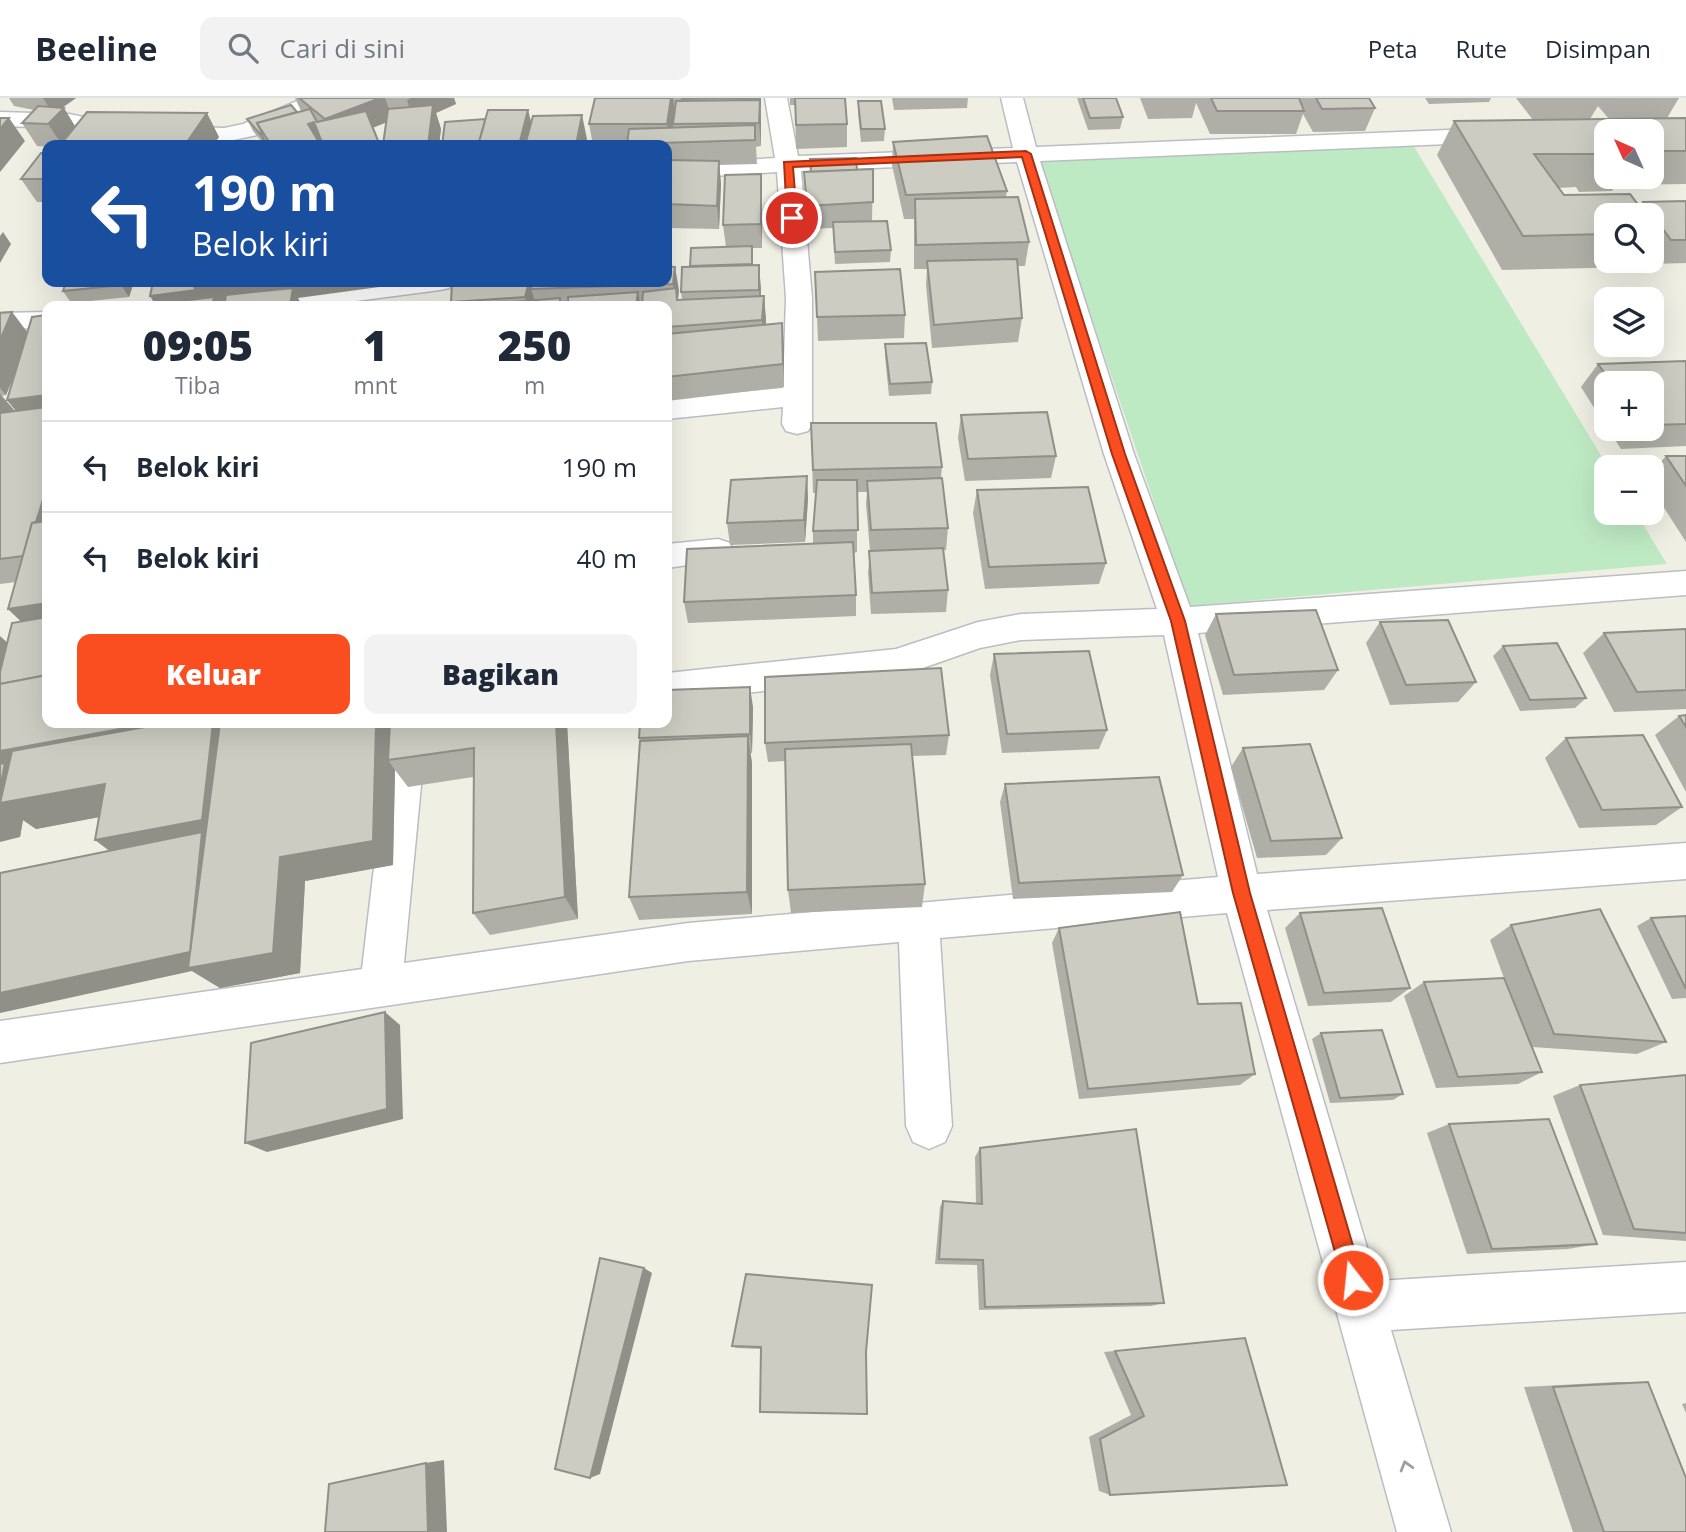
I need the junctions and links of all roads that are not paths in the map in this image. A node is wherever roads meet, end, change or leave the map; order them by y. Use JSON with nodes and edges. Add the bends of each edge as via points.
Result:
{"nodes":[{"id":1,"x":323,"y":98,"type":"edge"},
{"id":2,"x":776,"y":98,"type":"edge"},
{"id":3,"x":1012,"y":98,"type":"edge"},
{"id":4,"x":0,"y":119,"type":"edge"},
{"id":5,"x":1524,"y":134,"type":"edge"},
{"id":6,"x":223,"y":140,"type":"edge"},
{"id":7,"x":1026,"y":154,"type":"junction"},
{"id":8,"x":788,"y":164,"type":"junction"},
{"id":9,"x":672,"y":172,"type":"edge"},
{"id":10,"x":402,"y":287,"type":"edge"},
{"id":11,"x":297,"y":301,"type":"edge"},
{"id":12,"x":42,"y":320,"type":"edge"},
{"id":13,"x":0,"y":321,"type":"edge"},
{"id":14,"x":672,"y":409,"type":"edge"},
{"id":15,"x":718,"y":551,"type":"edge"},
{"id":16,"x":672,"y":556,"type":"edge"},
{"id":17,"x":1686,"y":583,"type":"edge"},
{"id":18,"x":1178,"y":621,"type":"junction"},
{"id":19,"x":672,"y":686,"type":"edge"},
{"id":20,"x":408,"y":728,"type":"edge"},
{"id":21,"x":1686,"y":861,"type":"edge"},
{"id":22,"x":1242,"y":893,"type":"junction"},
{"id":23,"x":919,"y":921,"type":"junction"},
{"id":24,"x":381,"y":986,"type":"junction"},
{"id":25,"x":0,"y":1042,"type":"edge"},
{"id":26,"x":929,"y":1126,"type":"dead end"},
{"id":27,"x":1686,"y":1287,"type":"edge"},
{"id":28,"x":1360,"y":1307,"type":"junction"},
{"id":29,"x":1424,"y":1532,"type":"edge"}],
"edges":[{"from":1,"to":6,"type":"street"},
{"from":2,"to":8,"type":"street"},
{"from":3,"to":7,"type":"street"},
{"from":4,"to":6,"type":"street","via":[[69,121],[117,131]]},
{"from":5,"to":7,"type":"street"},
{"from":7,"to":8,"type":"street"},
{"from":7,"to":18,"type":"street","via":[[1119,454]]},
{"from":8,"to":9,"type":"street"},
{"from":8,"to":14,"type":"street","via":[[799,298],[797,410]]},
{"from":10,"to":11,"type":"street"},
{"from":12,"to":13,"type":"street"},
{"from":15,"to":16,"type":"street"},
{"from":17,"to":18,"type":"street"},
{"from":18,"to":19,"type":"street","via":[[1021,627],[978,635],[897,663]]},
{"from":18,"to":22,"type":"street"},
{"from":20,"to":24,"type":"street"},
{"from":21,"to":22,"type":"street"},
{"from":22,"to":23,"type":"street"},
{"from":22,"to":28,"type":"street"},
{"from":23,"to":24,"type":"street","via":[[688,942]]},
{"from":23,"to":26,"type":"street"},
{"from":24,"to":25,"type":"street"},
{"from":27,"to":28,"type":"street"},
{"from":29,"to":28,"type":"street","one_way":true}]}
